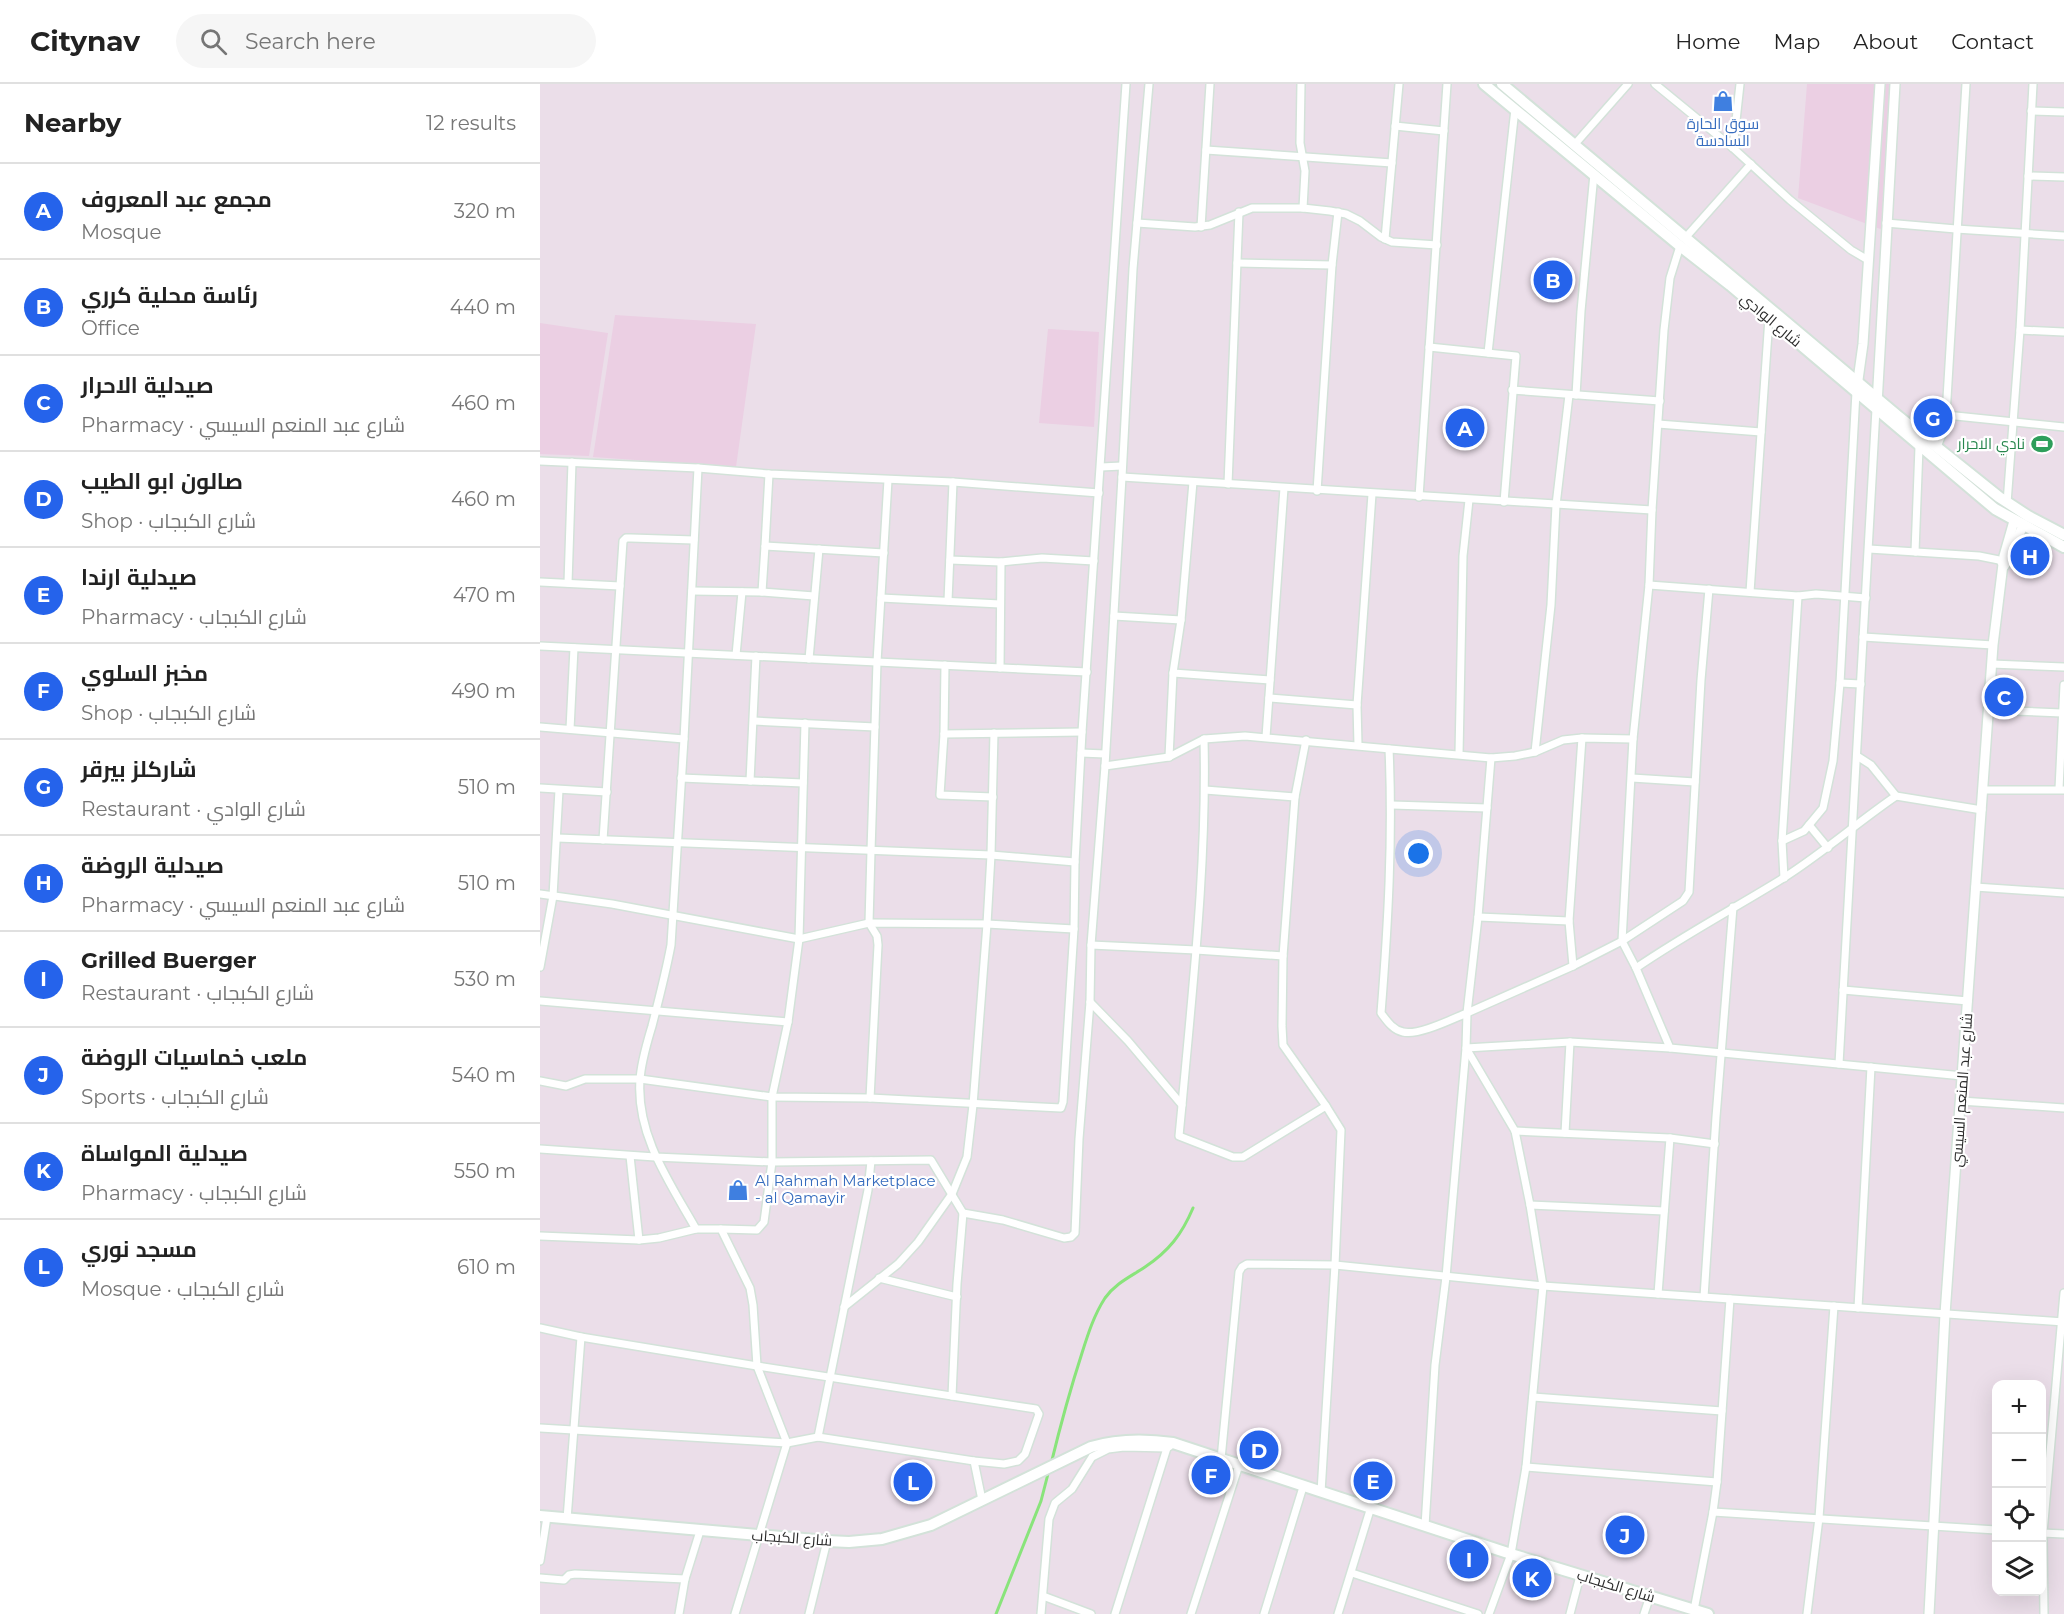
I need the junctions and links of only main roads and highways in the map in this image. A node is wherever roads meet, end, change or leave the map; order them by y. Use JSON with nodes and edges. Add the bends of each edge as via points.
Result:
{"nodes":[{"id":1,"x":1484,"y":84,"type":"edge"},
{"id":2,"x":1504,"y":85,"type":"edge"},
{"id":3,"x":1597,"y":171,"type":"junction"},
{"id":4,"x":1683,"y":242,"type":"junction"},
{"id":5,"x":1857,"y":387,"type":"junction"},
{"id":6,"x":1877,"y":404,"type":"junction"},
{"id":7,"x":2064,"y":535,"type":"edge"},
{"id":8,"x":2064,"y":547,"type":"edge"},
{"id":9,"x":543,"y":1516,"type":"edge"},
{"id":10,"x":1708,"y":1614,"type":"edge"}],
"edges":[{"from":1,"to":3,"type":"main road","name":"شارع الوادي"},
{"from":2,"to":3,"type":"main road","name":"شارع الوادي","via":[[1575,144]]},
{"from":3,"to":4,"type":"main road","name":"شارع الوادي"},
{"from":4,"to":5,"type":"main road","name":"شارع الوادي"},
{"from":4,"to":5,"type":"main road","name":"شارع الوادي","via":[[1769,318]]},
{"from":5,"to":6,"type":"main road","name":"شارع الوادي"},
{"from":6,"to":7,"type":"main road","name":"شارع الوادي","via":[[2007,504]]},
{"from":6,"to":8,"type":"main road","name":"شارع الوادي","via":[[1919,447],[1995,509]]},
{"from":9,"to":10,"type":"main road","name":"شارع الكبجاب","via":[[827,1541],[882,1539],[931,1525],[1091,1447],[1144,1440],[1221,1459]]}]}
